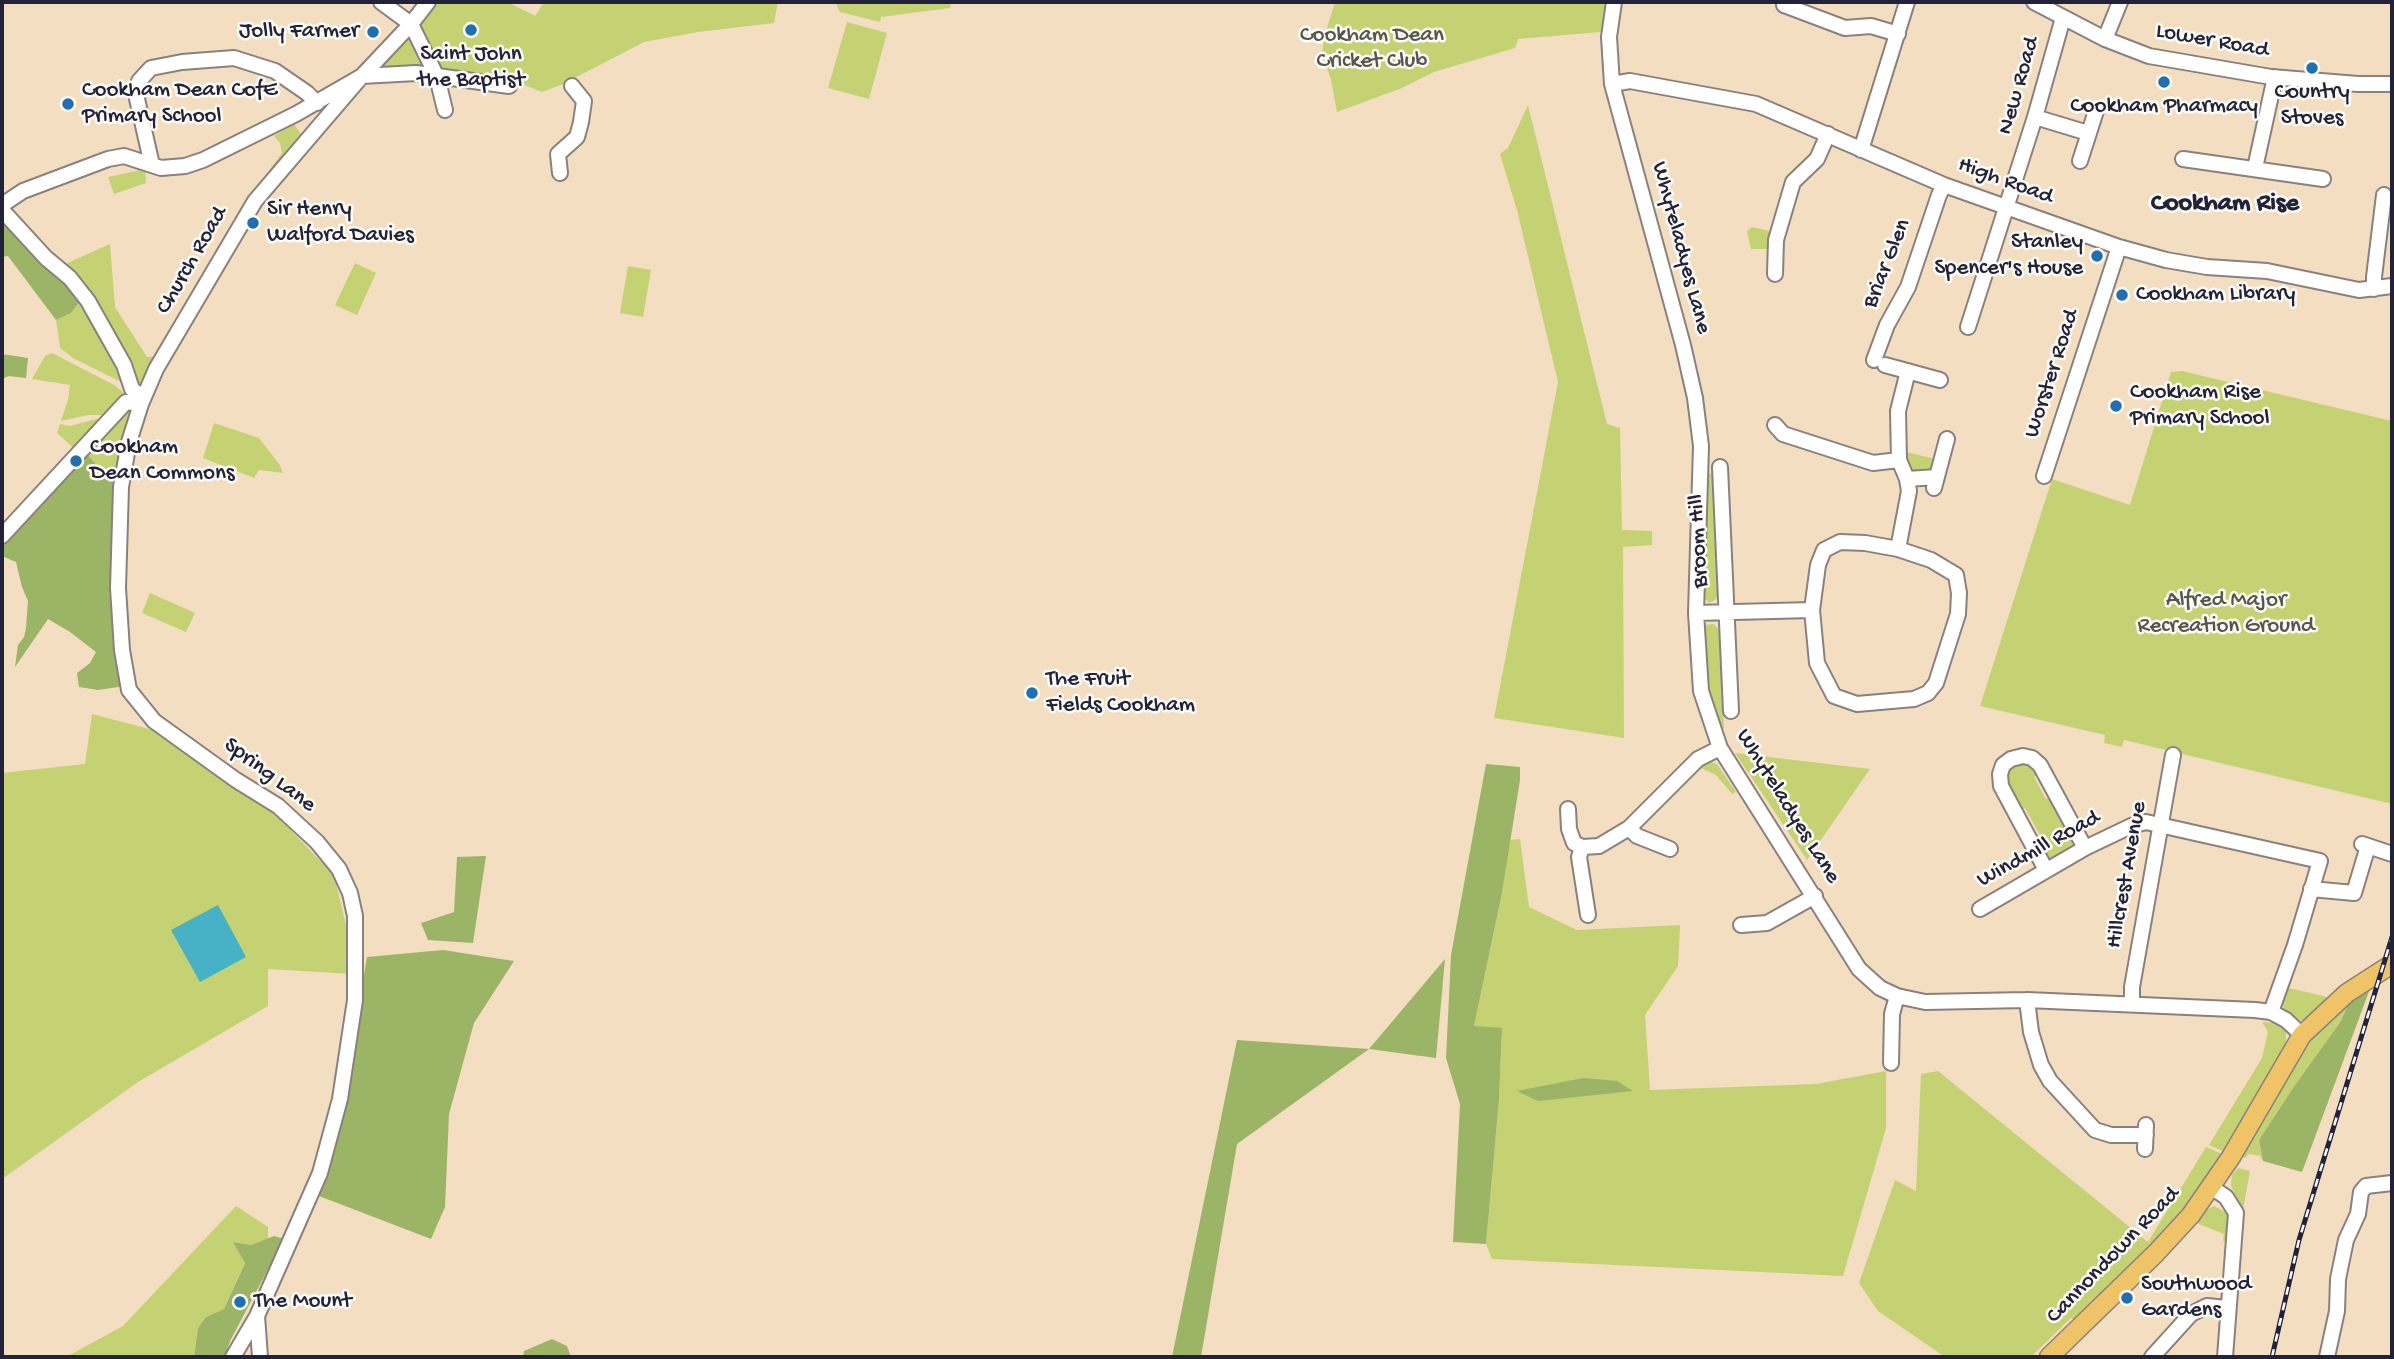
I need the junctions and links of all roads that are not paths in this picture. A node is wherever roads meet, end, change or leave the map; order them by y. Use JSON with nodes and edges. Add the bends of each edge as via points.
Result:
{"nodes":[{"id":1,"x":381,"y":2,"type":"edge"},
{"id":2,"x":428,"y":2,"type":"edge"},
{"id":3,"x":1614,"y":2,"type":"edge"},
{"id":4,"x":1907,"y":2,"type":"edge"},
{"id":5,"x":2034,"y":2,"type":"edge"},
{"id":6,"x":2120,"y":2,"type":"edge"},
{"id":7,"x":1784,"y":5,"type":"dead end"},
{"id":8,"x":2063,"y":18,"type":"junction"},
{"id":9,"x":411,"y":24,"type":"junction"},
{"id":10,"x":1898,"y":34,"type":"junction"},
{"id":11,"x":2105,"y":38,"type":"junction"},
{"id":12,"x":362,"y":76,"type":"junction"},
{"id":13,"x":437,"y":77,"type":"junction"},
{"id":14,"x":2275,"y":77,"type":"junction"},
{"id":15,"x":1612,"y":83,"type":"junction"},
{"id":16,"x":2392,"y":84,"type":"edge"},
{"id":17,"x":509,"y":86,"type":"dead end"},
{"id":18,"x":572,"y":86,"type":"dead end"},
{"id":19,"x":317,"y":103,"type":"junction"},
{"id":20,"x":445,"y":110,"type":"dead end"},
{"id":21,"x":2096,"y":111,"type":"dead end"},
{"id":22,"x":296,"y":114,"type":"junction"},
{"id":23,"x":2035,"y":117,"type":"junction"},
{"id":24,"x":2088,"y":133,"type":"junction"},
{"id":25,"x":311,"y":134,"type":"junction"},
{"id":26,"x":1828,"y":134,"type":"junction"},
{"id":27,"x":146,"y":141,"type":"junction"},
{"id":28,"x":1861,"y":150,"type":"junction"},
{"id":29,"x":124,"y":156,"type":"junction"},
{"id":30,"x":2188,"y":157,"type":"dead end"},
{"id":31,"x":2080,"y":161,"type":"dead end"},
{"id":32,"x":152,"y":165,"type":"junction"},
{"id":33,"x":2255,"y":168,"type":"junction"},
{"id":34,"x":560,"y":173,"type":"dead end"},
{"id":35,"x":2318,"y":181,"type":"dead end"},
{"id":36,"x":1944,"y":185,"type":"junction"},
{"id":37,"x":2384,"y":194,"type":"dead end"},
{"id":38,"x":2,"y":207,"type":"edge"},
{"id":39,"x":2007,"y":207,"type":"junction"},
{"id":40,"x":2119,"y":247,"type":"junction"},
{"id":41,"x":1775,"y":274,"type":"dead end"},
{"id":42,"x":2392,"y":286,"type":"edge"},
{"id":43,"x":2374,"y":289,"type":"junction"},
{"id":44,"x":1968,"y":327,"type":"dead end"},
{"id":45,"x":1909,"y":371,"type":"junction"},
{"id":46,"x":1940,"y":380,"type":"dead end"},
{"id":47,"x":142,"y":401,"type":"junction"},
{"id":48,"x":1775,"y":425,"type":"dead end"},
{"id":49,"x":1947,"y":439,"type":"dead end"},
{"id":50,"x":1899,"y":460,"type":"junction"},
{"id":51,"x":1720,"y":467,"type":"dead end"},
{"id":52,"x":2044,"y":476,"type":"dead end"},
{"id":53,"x":1907,"y":479,"type":"junction"},
{"id":54,"x":2,"y":536,"type":"edge"},
{"id":55,"x":1898,"y":549,"type":"junction"},
{"id":56,"x":1812,"y":610,"type":"junction"},
{"id":57,"x":1696,"y":613,"type":"junction"},
{"id":58,"x":1727,"y":613,"type":"junction"},
{"id":59,"x":1731,"y":711,"type":"dead end"},
{"id":60,"x":1720,"y":748,"type":"junction"},
{"id":61,"x":2173,"y":755,"type":"dead end"},
{"id":62,"x":1568,"y":809,"type":"dead end"},
{"id":63,"x":2160,"y":825,"type":"junction"},
{"id":64,"x":1629,"y":828,"type":"junction"},
{"id":65,"x":1582,"y":847,"type":"junction"},
{"id":66,"x":2085,"y":848,"type":"junction"},
{"id":67,"x":1670,"y":849,"type":"dead end"},
{"id":68,"x":2392,"y":854,"type":"edge"},
{"id":69,"x":2046,"y":870,"type":"junction"},
{"id":70,"x":2311,"y":889,"type":"junction"},
{"id":71,"x":1815,"y":896,"type":"junction"},
{"id":72,"x":1980,"y":909,"type":"dead end"},
{"id":73,"x":1587,"y":915,"type":"dead end"},
{"id":74,"x":1741,"y":925,"type":"dead end"},
{"id":75,"x":2392,"y":964,"type":"edge"},
{"id":76,"x":1897,"y":996,"type":"junction"},
{"id":77,"x":2027,"y":1000,"type":"junction"},
{"id":78,"x":2132,"y":1004,"type":"junction"},
{"id":79,"x":2271,"y":1012,"type":"junction"},
{"id":80,"x":2302,"y":1035,"type":"junction"},
{"id":81,"x":1891,"y":1063,"type":"dead end"},
{"id":82,"x":2146,"y":1136,"type":"dead end"},
{"id":83,"x":2392,"y":1183,"type":"edge"},
{"id":84,"x":2211,"y":1187,"type":"junction"},
{"id":85,"x":2227,"y":1308,"type":"junction"},
{"id":86,"x":257,"y":1316,"type":"junction"},
{"id":87,"x":233,"y":1357,"type":"edge"},
{"id":88,"x":260,"y":1357,"type":"edge"},
{"id":89,"x":2049,"y":1357,"type":"edge"},
{"id":90,"x":2152,"y":1357,"type":"edge"},
{"id":91,"x":2225,"y":1357,"type":"edge"},
{"id":92,"x":2327,"y":1357,"type":"edge"}],
"edges":[{"from":1,"to":9,"type":"street"},
{"from":2,"to":9,"type":"street","name":"Church Road"},
{"from":3,"to":15,"type":"street","name":"Whyteladyes Lane","via":[[1608,47]]},
{"from":4,"to":10,"type":"street"},
{"from":5,"to":8,"type":"street","name":"Lower Road"},
{"from":6,"to":11,"type":"street"},
{"from":7,"to":10,"type":"street","via":[[1845,28],[1871,26]]},
{"from":8,"to":11,"type":"street","name":"Lower Road"},
{"from":8,"to":23,"type":"street","name":"New Road"},
{"from":9,"to":12,"type":"street","name":"Church Road"},
{"from":9,"to":13,"type":"street"},
{"from":10,"to":28,"type":"street"},
{"from":11,"to":14,"type":"street","name":"Lower Road","via":[[2162,59]]},
{"from":12,"to":13,"type":"street","via":[[416,73]]},
{"from":12,"to":19,"type":"street"},
{"from":12,"to":25,"type":"street","name":"Church Road"},
{"from":13,"to":17,"type":"street"},
{"from":13,"to":20,"type":"street"},
{"from":14,"to":16,"type":"street","name":"Lower Road"},
{"from":14,"to":33,"type":"street"},
{"from":15,"to":26,"type":"street","name":"High Road","via":[[1630,81],[1756,104]]},
{"from":15,"to":57,"type":"street","name":"Whyteladyes Lane","via":[[1695,398],[1701,446]]},
{"from":18,"to":34,"type":"street","via":[[584,101],[577,136],[558,154]]},
{"from":19,"to":22,"type":"street"},
{"from":19,"to":27,"type":"street","via":[[275,71],[234,58],[151,68],[139,81],[137,99]]},
{"from":21,"to":24,"type":"street"},
{"from":22,"to":25,"type":"street"},
{"from":22,"to":32,"type":"street","via":[[203,160],[185,166]]},
{"from":23,"to":24,"type":"street"},
{"from":23,"to":39,"type":"street","name":"New Road"},
{"from":24,"to":31,"type":"street"},
{"from":25,"to":47,"type":"street","name":"Church Road","via":[[255,201],[156,369]]},
{"from":26,"to":28,"type":"street","name":"High Road"},
{"from":26,"to":41,"type":"street","via":[[1817,159],[1793,182],[1776,240]]},
{"from":27,"to":29,"type":"street"},
{"from":27,"to":32,"type":"street"},
{"from":28,"to":36,"type":"street","name":"High Road"},
{"from":29,"to":32,"type":"street"},
{"from":29,"to":38,"type":"street","via":[[23,191]]},
{"from":30,"to":33,"type":"street"},
{"from":33,"to":35,"type":"street"},
{"from":36,"to":39,"type":"street","name":"High Road"},
{"from":36,"to":45,"type":"street","name":"Briar Glen","via":[[1908,287],[1887,325],[1879,362]]},
{"from":37,"to":43,"type":"street"},
{"from":38,"to":47,"type":"street","via":[[88,301]]},
{"from":39,"to":40,"type":"street","name":"High Road"},
{"from":39,"to":44,"type":"street","name":"New Road"},
{"from":40,"to":43,"type":"street","name":"High Road","via":[[2207,267],[2267,271]]},
{"from":40,"to":52,"type":"street","name":"Worster Road"},
{"from":42,"to":43,"type":"street","name":"High Road"},
{"from":45,"to":46,"type":"street"},
{"from":45,"to":50,"type":"street","via":[[1898,411]]},
{"from":47,"to":54,"type":"street","via":[[126,402]]},
{"from":47,"to":86,"type":"street","name":"Spring Lane","via":[[121,487],[118,588],[129,690],[154,721],[278,806],[317,842],[339,869],[355,916],[355,1000],[340,1099],[320,1173]]},
{"from":48,"to":50,"type":"street","via":[[1783,434],[1873,463]]},
{"from":49,"to":53,"type":"street","via":[[1936,482]]},
{"from":50,"to":53,"type":"street"},
{"from":51,"to":58,"type":"street","name":"Broom Hill"},
{"from":53,"to":55,"type":"street","via":[[1909,491]]},
{"from":55,"to":56,"type":"street","via":[[1840,542],[1824,550]]},
{"from":55,"to":56,"type":"street","via":[[1931,560],[1955,575],[1959,593],[1958,614],[1936,683],[1928,694],[1857,704],[1834,696],[1817,663]]},
{"from":56,"to":58,"type":"street","name":"Broom Hill"},
{"from":57,"to":58,"type":"street","name":"Broom Hill"},
{"from":57,"to":60,"type":"street","name":"Whyteladyes Lane","via":[[1701,691]]},
{"from":58,"to":59,"type":"street","name":"Broom Hill"},
{"from":60,"to":64,"type":"street","via":[[1698,759]]},
{"from":60,"to":71,"type":"street","name":"Whyteladyes Lane"},
{"from":61,"to":63,"type":"street","name":"Hillcrest Avenue"},
{"from":62,"to":65,"type":"street","via":[[1574,843]]},
{"from":63,"to":66,"type":"street","name":"Windmill Road","via":[[2131,825]]},
{"from":63,"to":70,"type":"street","name":"Windmill Road","via":[[2320,860]]},
{"from":63,"to":78,"type":"street","name":"Hillcrest Avenue"},
{"from":64,"to":65,"type":"street","via":[[1598,846]]},
{"from":64,"to":67,"type":"street"},
{"from":65,"to":73,"type":"street","via":[[1579,857]]},
{"from":66,"to":69,"type":"street","name":"Windmill Road"},
{"from":66,"to":69,"type":"street","via":[[2040,765],[2023,756],[2011,759],[2003,765],[2001,786]]},
{"from":68,"to":70,"type":"street","via":[[2365,845],[2354,893]]},
{"from":69,"to":72,"type":"street","name":"Windmill Road"},
{"from":70,"to":79,"type":"street"},
{"from":71,"to":74,"type":"street","via":[[1767,923]]},
{"from":71,"to":76,"type":"street","name":"Whyteladyes Lane","via":[[1859,969]]},
{"from":75,"to":80,"type":"main road","name":"Cannondown Road","via":[[2347,993]]},
{"from":76,"to":77,"type":"street","name":"Whyteladyes Lane","via":[[1925,1002]]},
{"from":76,"to":81,"type":"street"},
{"from":77,"to":78,"type":"street","name":"Whyteladyes Lane"},
{"from":77,"to":82,"type":"street","via":[[2031,1032],[2050,1081],[2095,1130]]},
{"from":78,"to":79,"type":"street","name":"Whyteladyes Lane"},
{"from":79,"to":80,"type":"street"},
{"from":80,"to":84,"type":"main road","name":"Cannondown Road"},
{"from":83,"to":92,"type":"street","via":[[2365,1185],[2361,1192],[2358,1214],[2346,1240]]},
{"from":84,"to":85,"type":"street","via":[[2226,1197],[2236,1213]]},
{"from":84,"to":89,"type":"main road","name":"Cannondown Road","via":[[2156,1253]]},
{"from":85,"to":90,"type":"street","via":[[2207,1306],[2191,1314]]},
{"from":85,"to":91,"type":"street"},
{"from":86,"to":87,"type":"street","name":"Spring Lane"},
{"from":86,"to":88,"type":"street","name":"Spring Lane"}]}
